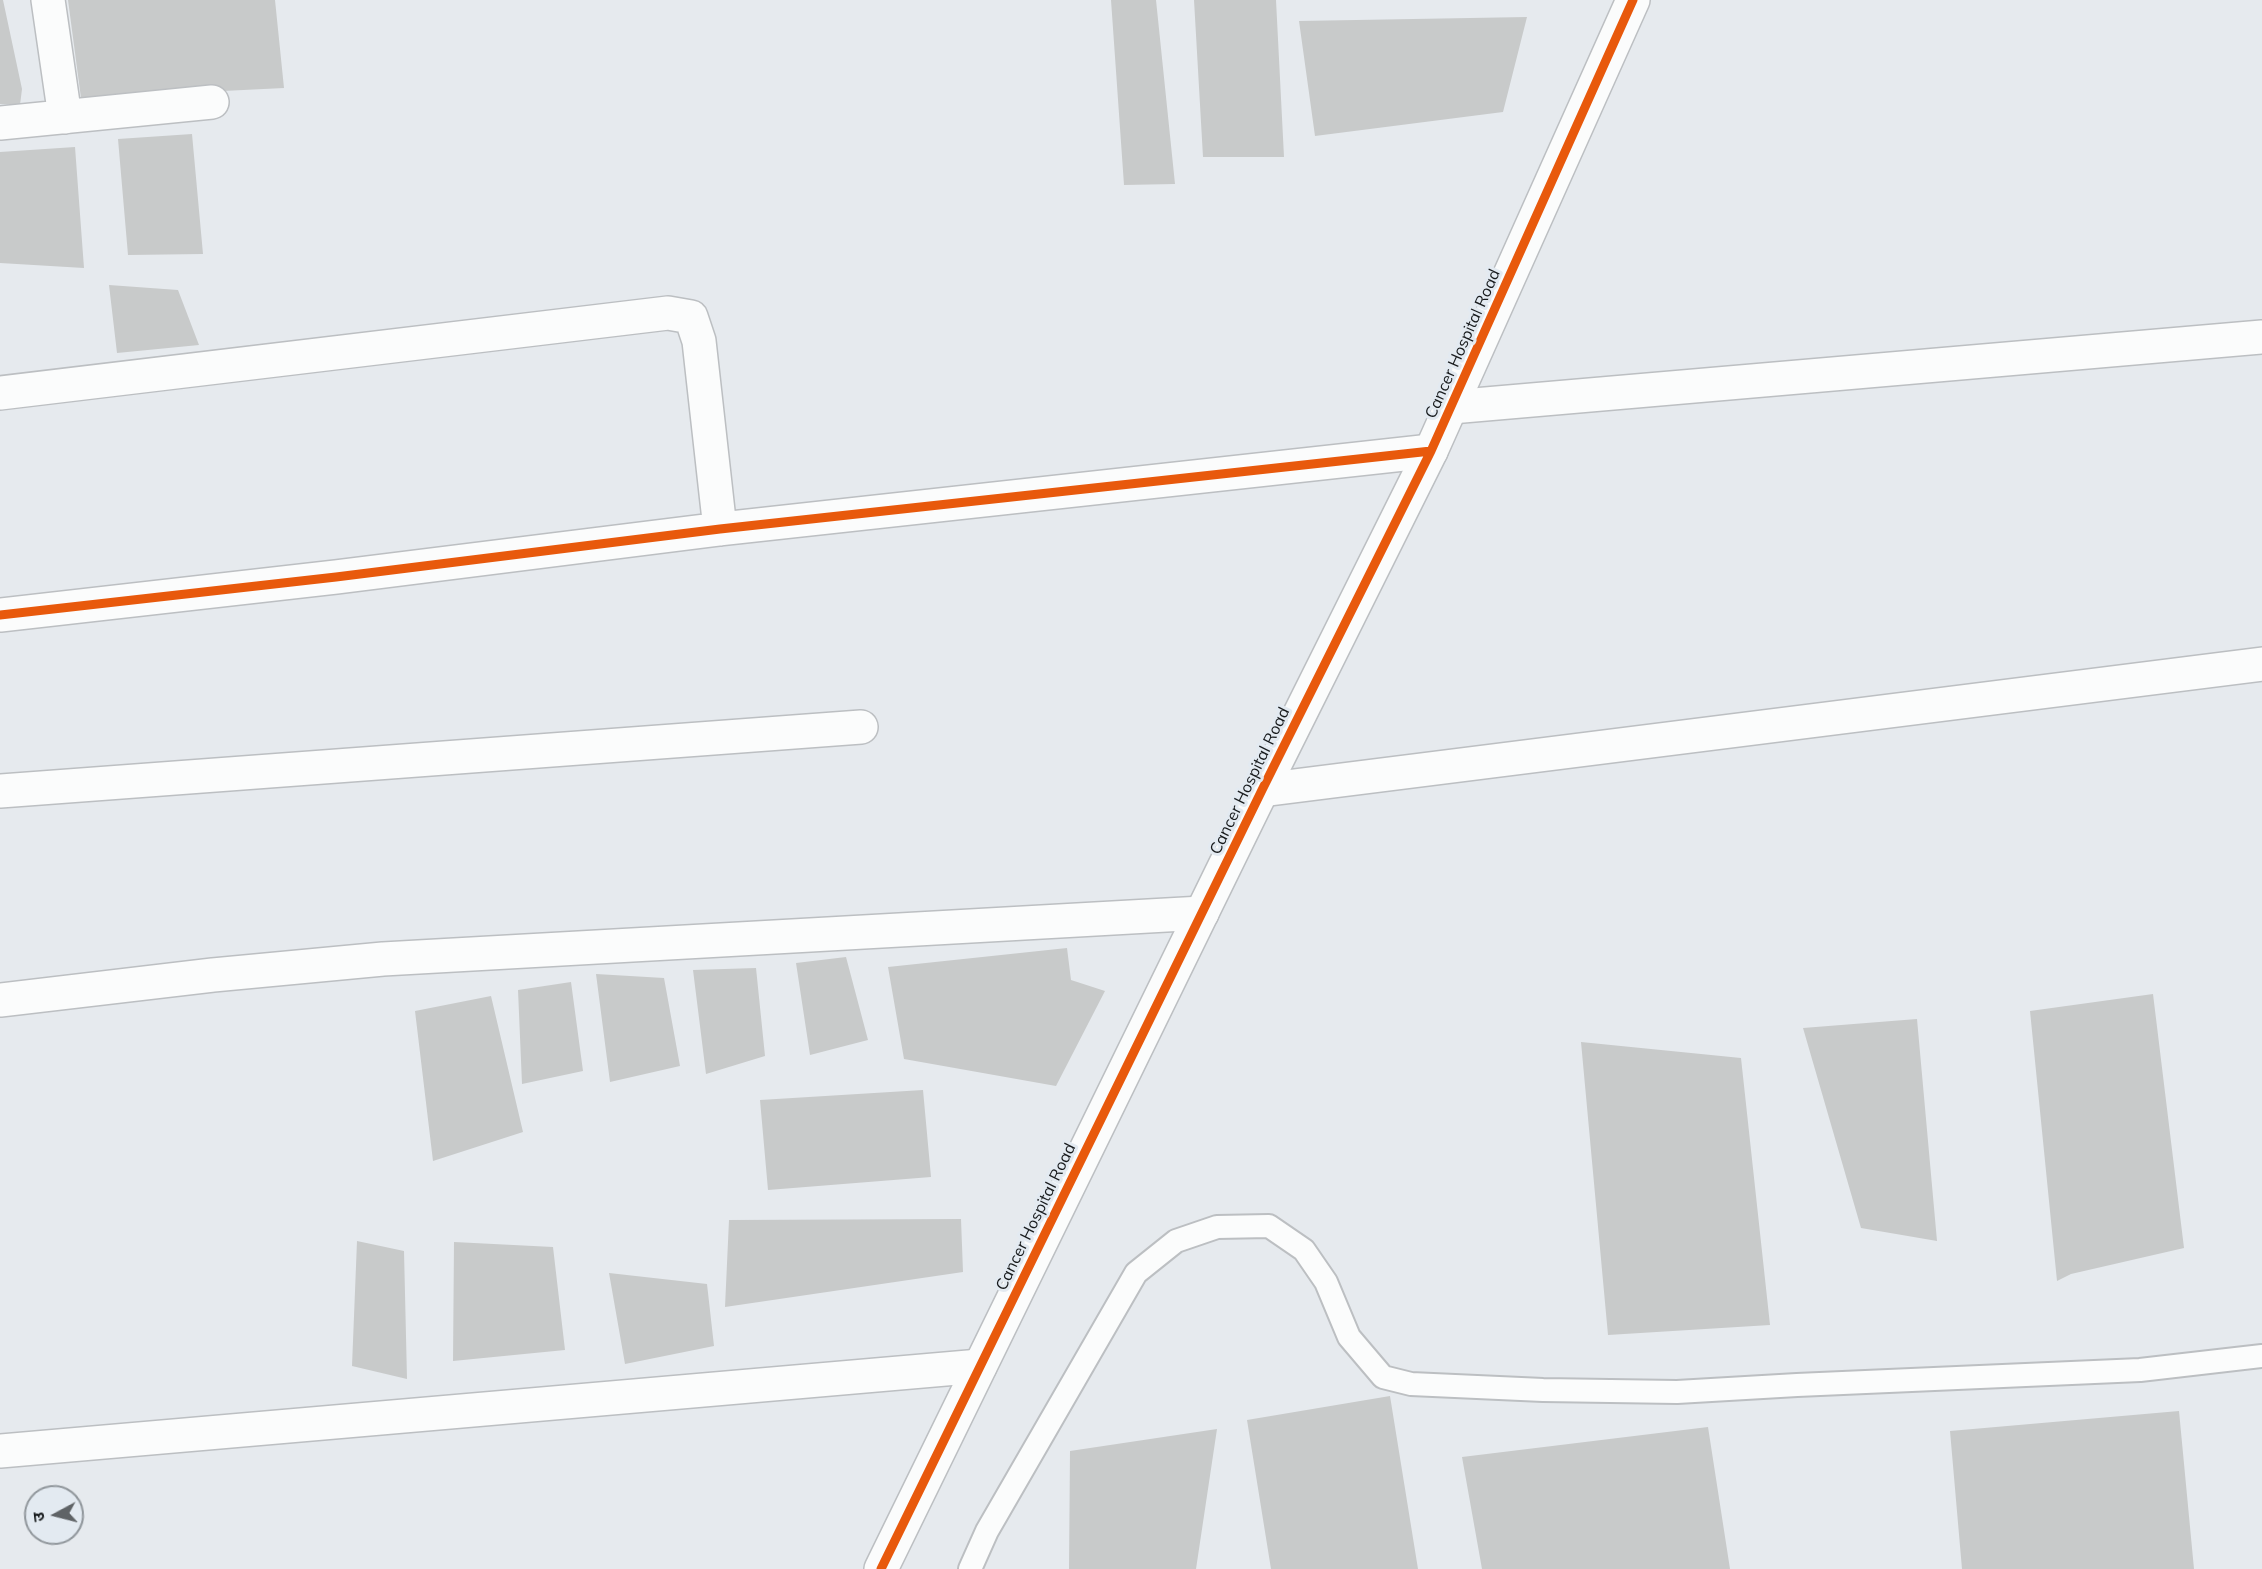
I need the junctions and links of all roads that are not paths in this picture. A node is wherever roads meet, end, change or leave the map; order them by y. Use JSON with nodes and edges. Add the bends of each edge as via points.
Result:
{"nodes":[{"id":1,"x":48,"y":0,"type":"edge"},
{"id":2,"x":1633,"y":0,"type":"edge"},
{"id":3,"x":212,"y":102,"type":"dead end"},
{"id":4,"x":65,"y":117,"type":"junction"},
{"id":5,"x":0,"y":123,"type":"edge"},
{"id":6,"x":2262,"y":337,"type":"edge"},
{"id":7,"x":0,"y":393,"type":"edge"},
{"id":8,"x":1451,"y":407,"type":"junction"},
{"id":9,"x":1431,"y":452,"type":"junction"},
{"id":10,"x":720,"y":529,"type":"junction"},
{"id":11,"x":0,"y":615,"type":"edge"},
{"id":12,"x":2262,"y":664,"type":"edge"},
{"id":13,"x":861,"y":727,"type":"dead end"},
{"id":14,"x":1262,"y":790,"type":"junction"},
{"id":15,"x":0,"y":791,"type":"edge"},
{"id":16,"x":1202,"y":913,"type":"junction"},
{"id":17,"x":0,"y":1000,"type":"edge"},
{"id":18,"x":2262,"y":1356,"type":"edge"},
{"id":19,"x":980,"y":1366,"type":"junction"},
{"id":20,"x":0,"y":1451,"type":"edge"},
{"id":21,"x":881,"y":1569,"type":"edge"},
{"id":22,"x":970,"y":1569,"type":"edge"}],
"edges":[{"from":1,"to":4,"type":"street"},
{"from":2,"to":8,"type":"street","name":"Cancer Hospital Road"},
{"from":3,"to":4,"type":"street"},
{"from":4,"to":5,"type":"street"},
{"from":6,"to":8,"type":"street"},
{"from":7,"to":10,"type":"street","via":[[668,312],[691,317],[699,340]]},
{"from":8,"to":9,"type":"street","name":"Cancer Hospital Road"},
{"from":9,"to":10,"type":"street"},
{"from":9,"to":14,"type":"street","name":"Cancer Hospital Road"},
{"from":10,"to":11,"type":"street"},
{"from":12,"to":14,"type":"street"},
{"from":13,"to":15,"type":"street"},
{"from":14,"to":16,"type":"street","name":"Cancer Hospital Road"},
{"from":16,"to":17,"type":"street","via":[[383,959]]},
{"from":16,"to":19,"type":"street","name":"Cancer Hospital Road"},
{"from":18,"to":22,"type":"lane","via":[[2140,1370],[1677,1392],[1411,1384],[1383,1377],[1349,1337],[1326,1282],[1304,1250],[1269,1226],[1218,1227],[1176,1241],[1136,1274],[987,1531]]},
{"from":19,"to":20,"type":"street"},
{"from":19,"to":21,"type":"street","name":"Cancer Hospital Road"}]}
